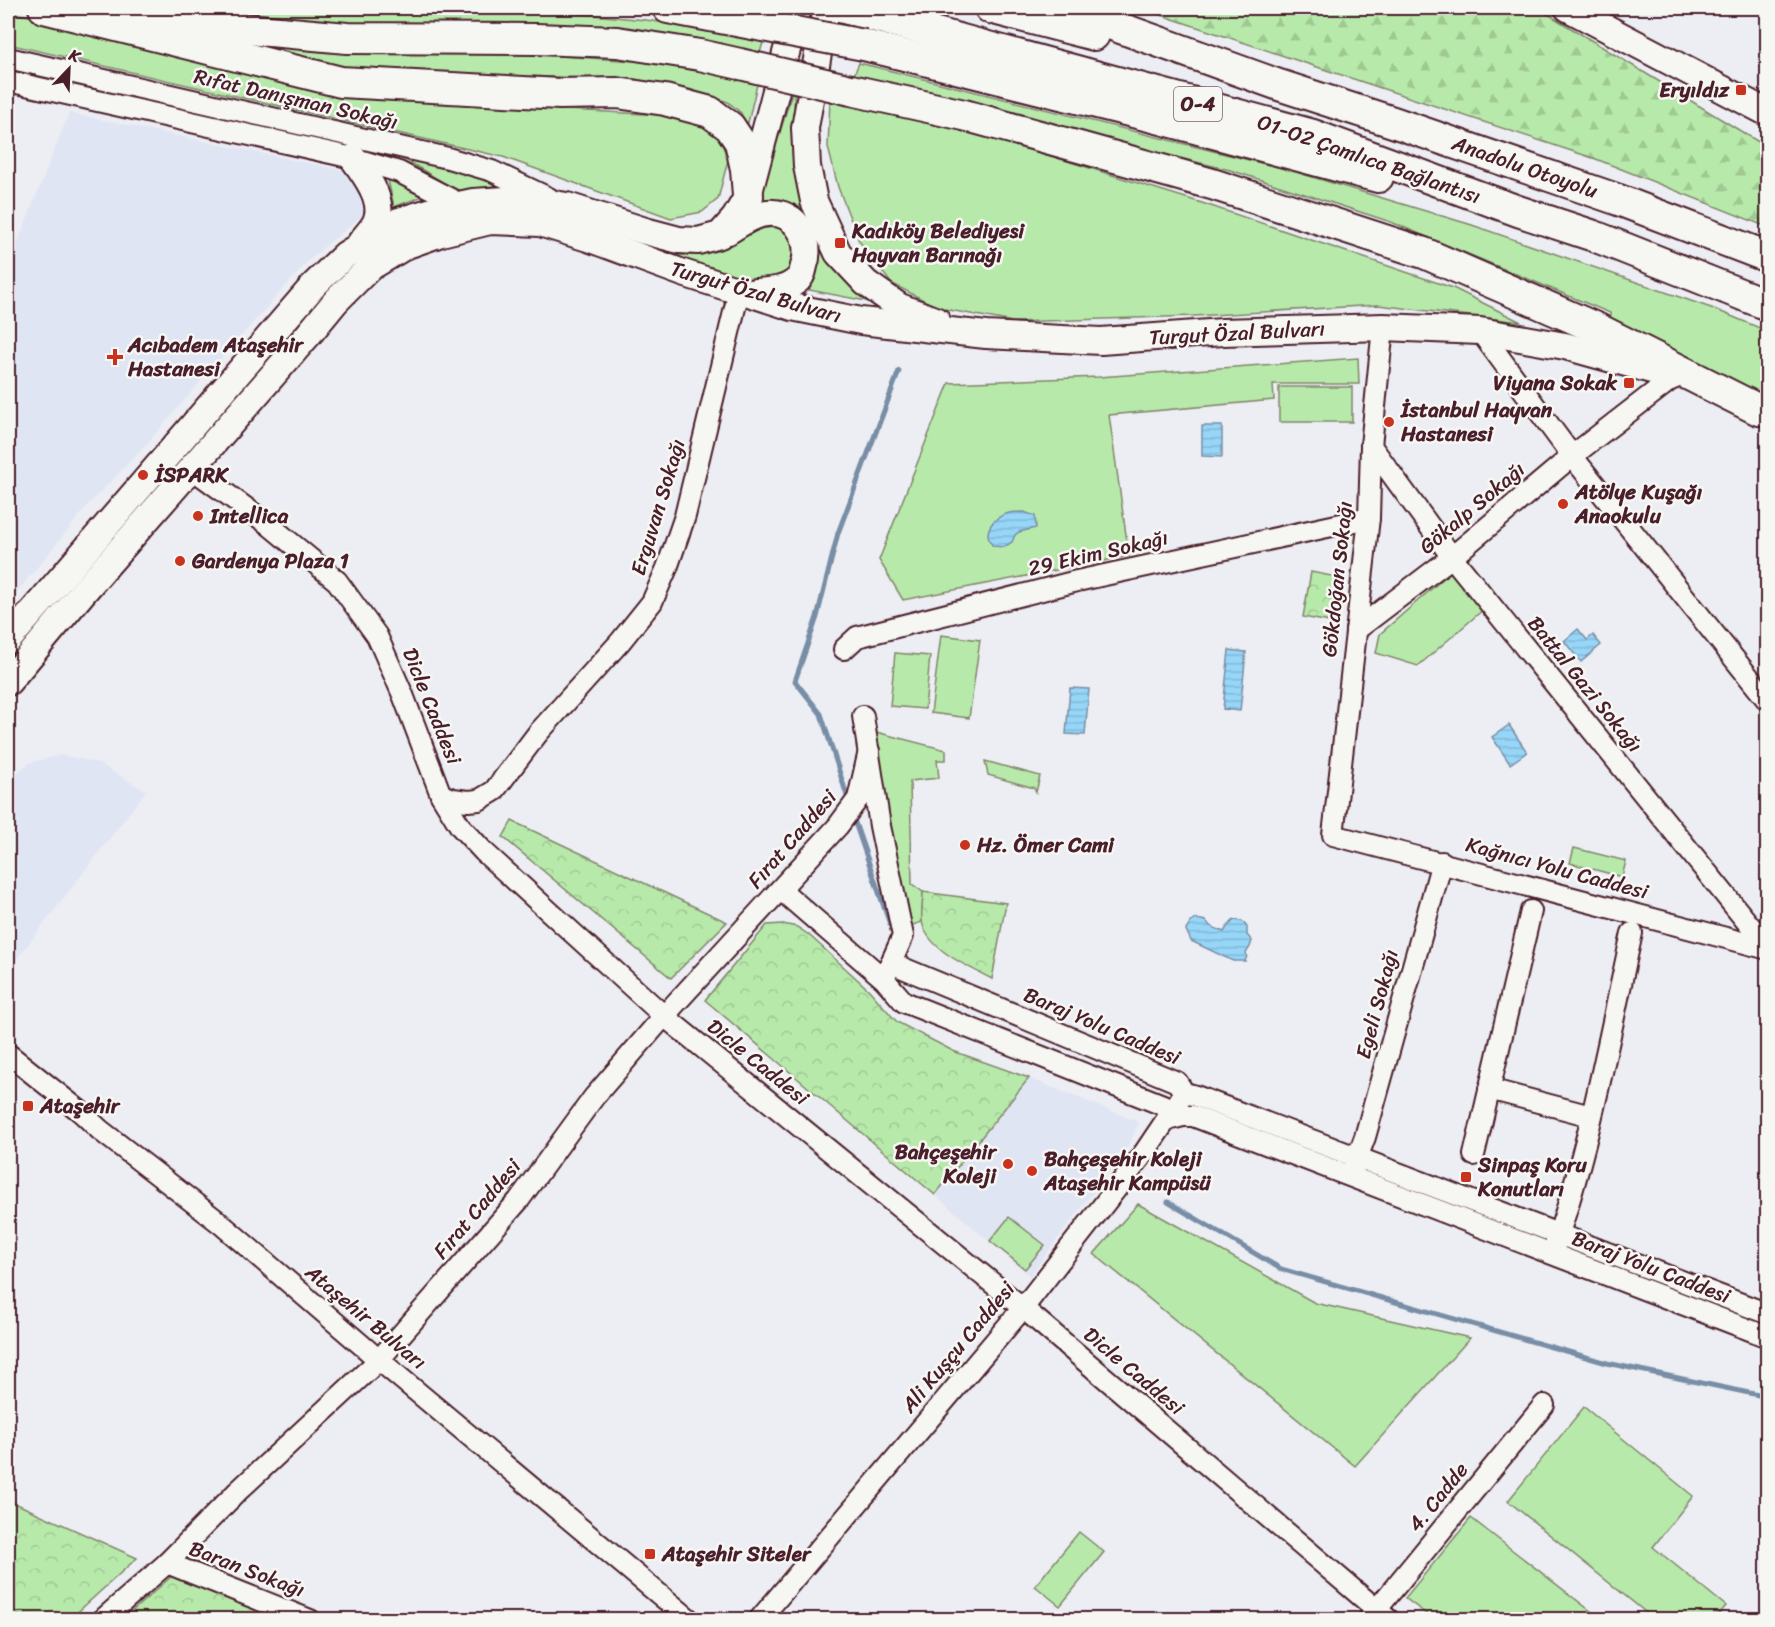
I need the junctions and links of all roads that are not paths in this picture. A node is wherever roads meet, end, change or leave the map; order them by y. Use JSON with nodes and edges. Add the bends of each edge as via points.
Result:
{"nodes":[{"id":1,"x":44,"y":8,"type":"edge"},
{"id":2,"x":118,"y":8,"type":"edge"},
{"id":3,"x":669,"y":8,"type":"edge"},
{"id":4,"x":798,"y":8,"type":"edge"},
{"id":5,"x":826,"y":8,"type":"edge"},
{"id":6,"x":990,"y":8,"type":"edge"},
{"id":7,"x":1065,"y":8,"type":"edge"},
{"id":8,"x":1568,"y":8,"type":"edge"},
{"id":9,"x":858,"y":11,"type":"edge"},
{"id":10,"x":8,"y":58,"type":"edge"},
{"id":11,"x":8,"y":81,"type":"edge"},
{"id":12,"x":1279,"y":85,"type":"junction"},
{"id":13,"x":1767,"y":113,"type":"edge"},
{"id":14,"x":353,"y":158,"type":"junction"},
{"id":15,"x":748,"y":196,"type":"junction"},
{"id":16,"x":462,"y":205,"type":"junction"},
{"id":17,"x":567,"y":206,"type":"junction"},
{"id":18,"x":1518,"y":211,"type":"junction"},
{"id":19,"x":490,"y":221,"type":"junction"},
{"id":20,"x":720,"y":235,"type":"junction"},
{"id":21,"x":358,"y":246,"type":"junction"},
{"id":22,"x":1767,"y":257,"type":"edge"},
{"id":23,"x":744,"y":292,"type":"junction"},
{"id":24,"x":1767,"y":305,"type":"edge"},
{"id":25,"x":1383,"y":327,"type":"junction"},
{"id":26,"x":1479,"y":331,"type":"junction"},
{"id":27,"x":986,"y":335,"type":"junction"},
{"id":28,"x":1674,"y":377,"type":"junction"},
{"id":29,"x":1764,"y":415,"type":"edge"},
{"id":30,"x":1371,"y":446,"type":"junction"},
{"id":31,"x":1572,"y":456,"type":"junction"},
{"id":32,"x":191,"y":468,"type":"junction"},
{"id":33,"x":1369,"y":518,"type":"junction"},
{"id":34,"x":1452,"y":557,"type":"junction"},
{"id":35,"x":1356,"y":630,"type":"junction"},
{"id":36,"x":8,"y":640,"type":"edge"},
{"id":37,"x":844,"y":649,"type":"dead end"},
{"id":38,"x":8,"y":682,"type":"edge"},
{"id":39,"x":1767,"y":701,"type":"edge"},
{"id":40,"x":862,"y":716,"type":"dead end"},
{"id":41,"x":869,"y":751,"type":"junction"},
{"id":42,"x":441,"y":795,"type":"junction"},
{"id":43,"x":1333,"y":835,"type":"joint"},
{"id":44,"x":1442,"y":862,"type":"junction"},
{"id":45,"x":781,"y":890,"type":"junction"},
{"id":46,"x":1531,"y":911,"type":"dead end"},
{"id":47,"x":1632,"y":933,"type":"dead end"},
{"id":48,"x":1767,"y":948,"type":"edge"},
{"id":49,"x":887,"y":971,"type":"junction"},
{"id":50,"x":664,"y":1016,"type":"junction"},
{"id":51,"x":8,"y":1054,"type":"edge"},
{"id":52,"x":1489,"y":1089,"type":"junction"},
{"id":53,"x":1174,"y":1108,"type":"junction"},
{"id":54,"x":1591,"y":1116,"type":"junction"},
{"id":55,"x":1474,"y":1155,"type":"dead end"},
{"id":56,"x":1357,"y":1157,"type":"junction"},
{"id":57,"x":1350,"y":1177,"type":"junction"},
{"id":58,"x":1558,"y":1234,"type":"junction"},
{"id":59,"x":1551,"y":1254,"type":"junction"},
{"id":60,"x":1023,"y":1308,"type":"junction"},
{"id":61,"x":1767,"y":1314,"type":"edge"},
{"id":62,"x":1767,"y":1337,"type":"edge"},
{"id":63,"x":379,"y":1360,"type":"junction"},
{"id":64,"x":1544,"y":1405,"type":"dead end"},
{"id":65,"x":166,"y":1563,"type":"junction"},
{"id":66,"x":1378,"y":1616,"type":"edge"},
{"id":67,"x":102,"y":1620,"type":"edge"},
{"id":68,"x":310,"y":1620,"type":"edge"},
{"id":69,"x":690,"y":1620,"type":"edge"},
{"id":70,"x":759,"y":1620,"type":"edge"}],
"edges":[{"from":1,"to":15,"type":"highway","via":[[341,82],[560,94],[617,93],[710,112],[730,127],[740,142]]},
{"from":2,"to":29,"type":"highway","bridge":true,"via":[[224,27],[347,38],[617,42],[700,55],[964,116],[1212,184],[1424,253],[1596,328]]},
{"from":3,"to":18,"type":"highway","bridge":true,"via":[[864,45]]},
{"from":4,"to":15,"type":"main road"},
{"from":5,"to":27,"type":"main road","via":[[805,128],[814,201],[838,253],[866,283],[900,307]]},
{"from":6,"to":12,"type":"highway","number":"O-4"},
{"from":7,"to":12,"type":"highway"},
{"from":8,"to":13,"type":"main road"},
{"from":9,"to":18,"type":"highway","name":"O1-O2 Çamlıca Bağlantısı","number":"O-4","via":[[1313,135]]},
{"from":10,"to":17,"type":"street","name":"Rıfat Danışman Sokağı","via":[[448,158],[492,171]]},
{"from":11,"to":14,"type":"street"},
{"from":12,"to":22,"type":"highway","name":"Anadolu Otoyolu","number":"O-4","via":[[1616,199]]},
{"from":14,"to":16,"type":"street","via":[[399,172]]},
{"from":14,"to":21,"type":"main road","via":[[377,200],[378,218]]},
{"from":15,"to":20,"type":"main road"},
{"from":16,"to":17,"type":"main road","name":"Turgut Özal Bulvarı","via":[[522,198]]},
{"from":16,"to":19,"type":"street"},
{"from":16,"to":21,"type":"main road","name":"Turgut Özal Bulvarı","via":[[399,221]]},
{"from":17,"to":20,"type":"main road","name":"Turgut Özal Bulvarı","via":[[679,240],[698,241]]},
{"from":18,"to":24,"type":"highway","name":"Anadolu Otoyolu","number":"O-4","via":[[1594,236]]},
{"from":19,"to":23,"type":"main road","name":"Turgut Özal Bulvarı","via":[[540,223]]},
{"from":19,"to":32,"type":"main road","name":"Turgut Özal Bulvarı","via":[[407,245],[369,268]]},
{"from":20,"to":23,"type":"main road","name":"Turgut Özal Bulvarı","via":[[761,214],[774,213],[791,219],[807,241],[808,252],[796,282],[777,291]]},
{"from":21,"to":36,"type":"main road","name":"Turgut Özal Bulvarı","via":[[314,285]]},
{"from":23,"to":27,"type":"main road","name":"Turgut Özal Bulvarı","via":[[792,307],[861,321]]},
{"from":23,"to":42,"type":"street","name":"Erguvan Sokağı","via":[[685,516],[652,602],[494,791],[479,800],[468,801]]},
{"from":25,"to":26,"type":"main road","name":"Turgut Özal Bulvarı"},
{"from":25,"to":27,"type":"main road","name":"Turgut Özal Bulvarı","via":[[1101,340]]},
{"from":25,"to":30,"type":"street","name":"Gökdoğan Sokağı"},
{"from":26,"to":28,"type":"main road","name":"Turgut Özal Bulvarı","via":[[1565,346]]},
{"from":26,"to":31,"type":"street"},
{"from":28,"to":29,"type":"main road","name":"Turgut Özal Bulvarı"},
{"from":28,"to":31,"type":"street","name":"Gökalp Sokağı"},
{"from":30,"to":33,"type":"street","name":"Gökdoğan Sokağı"},
{"from":30,"to":34,"type":"street","name":"Battal Gazi Sokağı"},
{"from":31,"to":34,"type":"street","name":"Gökalp Sokağı"},
{"from":31,"to":39,"type":"street"},
{"from":32,"to":38,"type":"main road","name":"Turgut Özal Bulvarı"},
{"from":32,"to":42,"type":"street","name":"Dicle Caddesi","via":[[337,581],[377,636]]},
{"from":33,"to":35,"type":"street","name":"Gökdoğan Sokağı"},
{"from":33,"to":37,"type":"street","name":"29 Ekim Sokağı","via":[[1066,584],[857,637]]},
{"from":34,"to":35,"type":"street","name":"Gökalp Sokağı"},
{"from":34,"to":48,"type":"street","name":"Battal Gazi Sokağı"},
{"from":35,"to":43,"type":"street","name":"Gökdoğan Sokağı"},
{"from":40,"to":41,"type":"street"},
{"from":41,"to":45,"type":"street","name":"Fırat Caddesi","via":[[857,800]]},
{"from":41,"to":49,"type":"street","via":[[903,936]]},
{"from":42,"to":50,"type":"street","name":"Dicle Caddesi","via":[[460,826],[484,852]]},
{"from":43,"to":44,"type":"street","name":"Kağnıcı Yolu Caddesi"},
{"from":44,"to":48,"type":"street","name":"Kağnıcı Yolu Caddesi"},
{"from":44,"to":56,"type":"street","name":"Egeli Sokağı"},
{"from":45,"to":49,"type":"street","name":"Baraj Yolu Caddesi"},
{"from":45,"to":50,"type":"street","name":"Fırat Caddesi"},
{"from":46,"to":52,"type":"street"},
{"from":47,"to":54,"type":"street"},
{"from":49,"to":53,"type":"street","name":"Baraj Yolu Caddesi","via":[[904,1002]]},
{"from":49,"to":53,"type":"street","name":"Baraj Yolu Caddesi","via":[[1177,1082],[1181,1088]]},
{"from":50,"to":60,"type":"street","name":"Dicle Caddesi"},
{"from":50,"to":63,"type":"street","name":"Fırat Caddesi","via":[[594,1097],[519,1200]]},
{"from":51,"to":63,"type":"street","name":"Ataşehir Bulvarı","via":[[220,1223]]},
{"from":52,"to":54,"type":"street"},
{"from":52,"to":55,"type":"street"},
{"from":53,"to":56,"type":"street","name":"Baraj Yolu Caddesi","via":[[1189,1094]]},
{"from":53,"to":57,"type":"street","name":"Baraj Yolu Caddesi","via":[[1183,1116],[1193,1116]]},
{"from":53,"to":60,"type":"street","name":"Ali Kuşçu Caddesi"},
{"from":54,"to":58,"type":"street"},
{"from":56,"to":57,"type":"street"},
{"from":56,"to":58,"type":"street","name":"Baraj Yolu Caddesi"},
{"from":57,"to":59,"type":"street","name":"Baraj Yolu Caddesi"},
{"from":58,"to":59,"type":"street","name":"Baraj Yolu Caddesi"},
{"from":58,"to":61,"type":"street","name":"Baraj Yolu Caddesi"},
{"from":59,"to":62,"type":"street","name":"Baraj Yolu Caddesi"},
{"from":60,"to":66,"type":"street","name":"Dicle Caddesi"},
{"from":60,"to":70,"type":"street","name":"Ali Kuşçu Caddesi"},
{"from":63,"to":65,"type":"street","name":"Fırat Caddesi"},
{"from":63,"to":69,"type":"street","name":"Ataşehir Bulvarı"},
{"from":64,"to":66,"type":"street","name":"4. Cadde"},
{"from":65,"to":67,"type":"street","name":"Fırat Caddesi"},
{"from":65,"to":68,"type":"street","name":"Baran Sokağı"}]}
